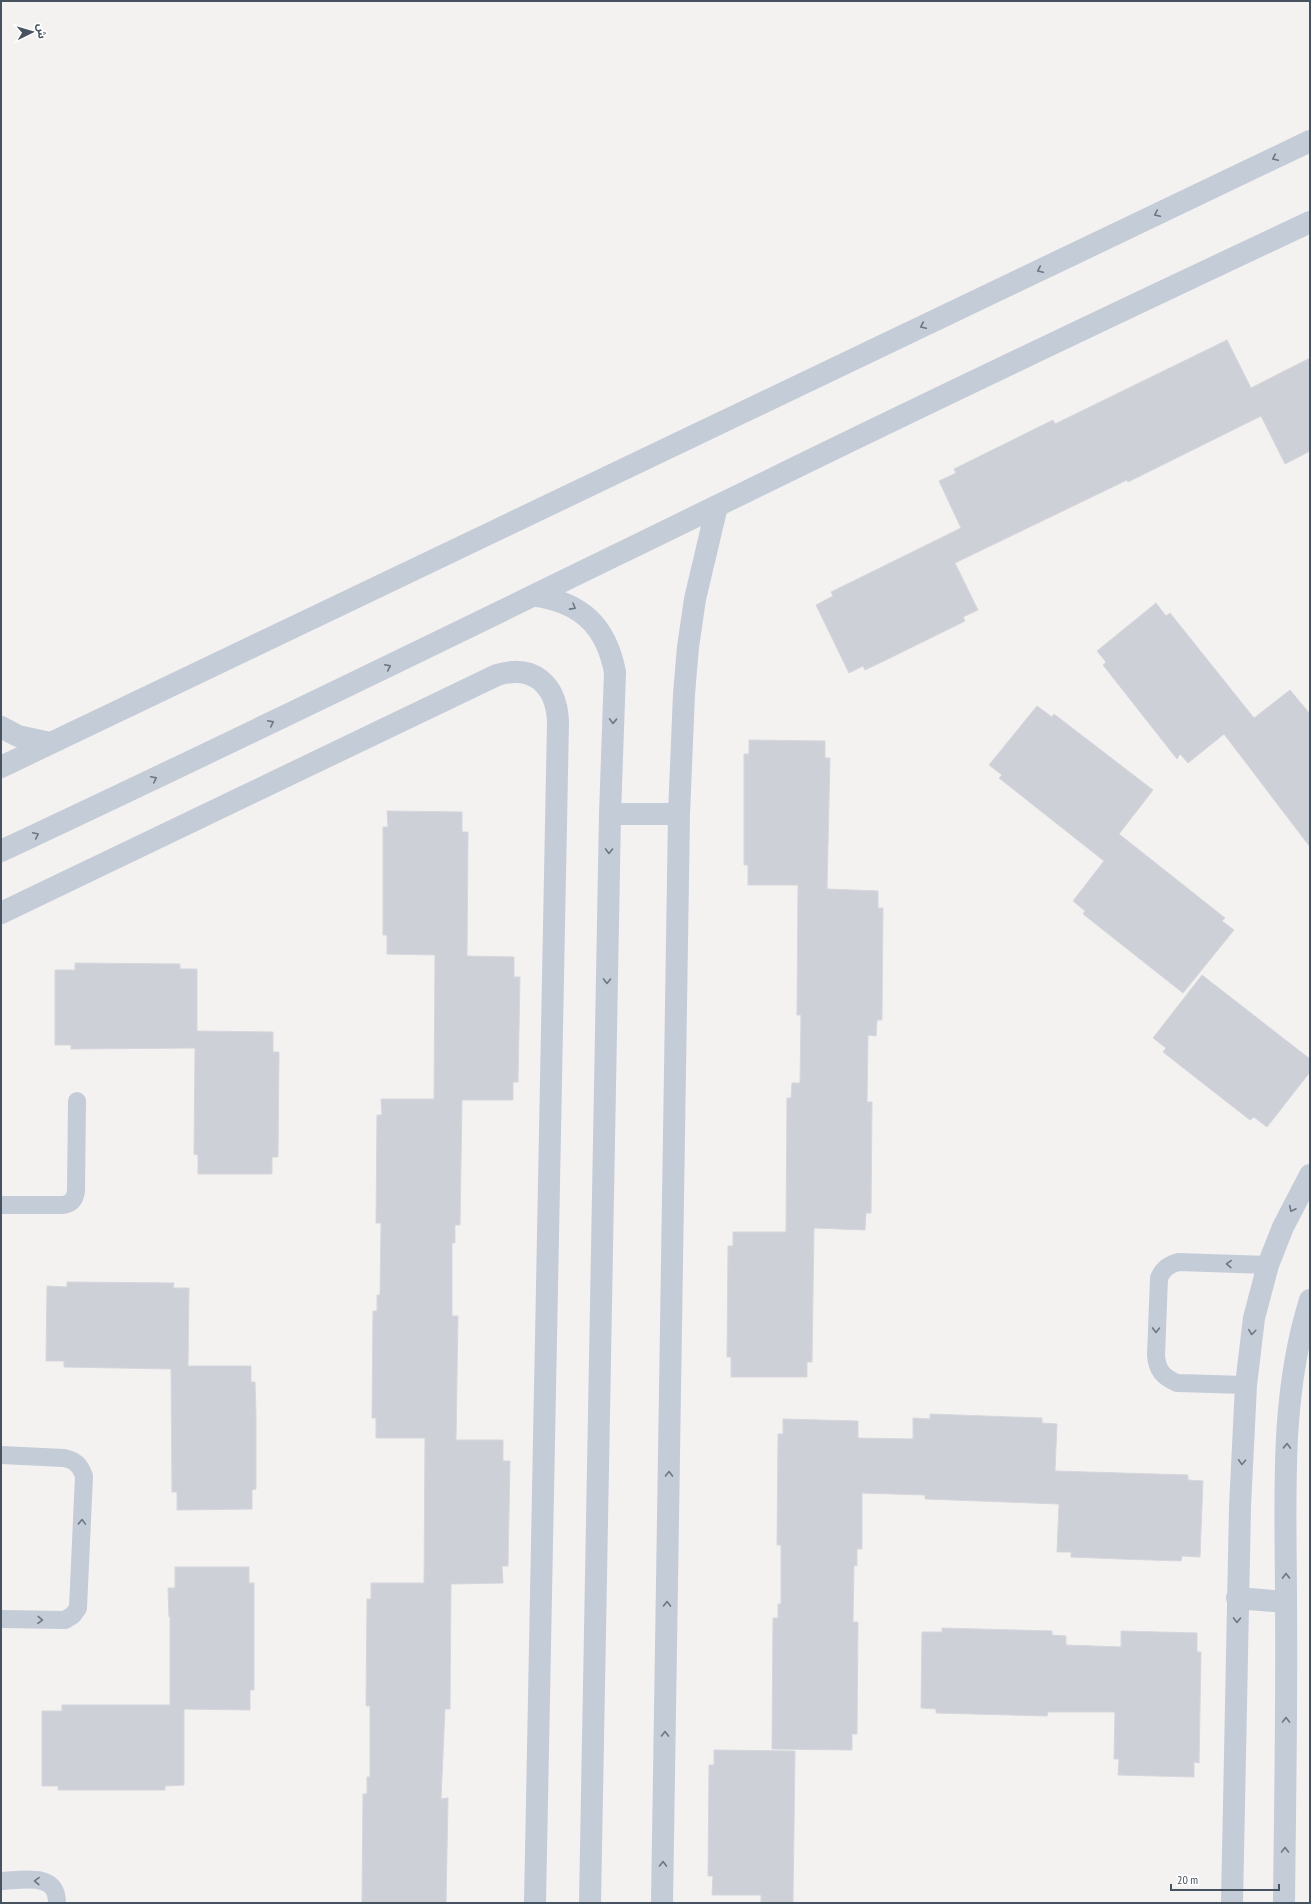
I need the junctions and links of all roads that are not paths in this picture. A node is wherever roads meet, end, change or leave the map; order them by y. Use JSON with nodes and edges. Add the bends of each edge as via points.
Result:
{"nodes":[{"id":1,"x":1310,"y":141,"type":"edge"},
{"id":2,"x":1310,"y":222,"type":"edge"},
{"id":3,"x":717,"y":506,"type":"junction"},
{"id":4,"x":536,"y":596,"type":"junction"},
{"id":5,"x":1,"y":727,"type":"edge"},
{"id":6,"x":50,"y":743,"type":"junction"},
{"id":7,"x":1,"y":767,"type":"edge"},
{"id":8,"x":610,"y":814,"type":"junction"},
{"id":9,"x":679,"y":814,"type":"junction"},
{"id":10,"x":1,"y":851,"type":"edge"},
{"id":11,"x":1,"y":913,"type":"edge"},
{"id":12,"x":77,"y":1101,"type":"dead end"},
{"id":13,"x":1310,"y":1175,"type":"edge"},
{"id":14,"x":1,"y":1205,"type":"edge"},
{"id":15,"x":1268,"y":1265,"type":"junction"},
{"id":16,"x":1310,"y":1300,"type":"edge"},
{"id":17,"x":1303,"y":1356,"type":"edge"},
{"id":18,"x":1246,"y":1385,"type":"junction"},
{"id":19,"x":1,"y":1455,"type":"edge"},
{"id":20,"x":1237,"y":1598,"type":"junction"},
{"id":21,"x":1286,"y":1602,"type":"junction"},
{"id":22,"x":1,"y":1619,"type":"edge"},
{"id":23,"x":1,"y":1881,"type":"edge"},
{"id":24,"x":57,"y":1903,"type":"edge"},
{"id":25,"x":535,"y":1903,"type":"edge"},
{"id":26,"x":590,"y":1903,"type":"edge"},
{"id":27,"x":662,"y":1903,"type":"edge"},
{"id":28,"x":1232,"y":1903,"type":"edge"},
{"id":29,"x":1284,"y":1903,"type":"edge"}],
"edges":[{"from":1,"to":6,"type":"street","one_way":true},
{"from":2,"to":3,"type":"street"},
{"from":3,"to":4,"type":"street"},
{"from":3,"to":9,"type":"street","via":[[694,599],[688,647]]},
{"from":4,"to":8,"type":"street","one_way":true,"via":[[556,599],[590,619],[603,635],[611,653],[615,672]]},
{"from":10,"to":4,"type":"street","one_way":true},
{"from":5,"to":6,"type":"street","via":[[18,736]]},
{"from":6,"to":7,"type":"street"},
{"from":8,"to":9,"type":"street"},
{"from":8,"to":26,"type":"street","one_way":true},
{"from":27,"to":9,"type":"street","one_way":true},
{"from":11,"to":25,"type":"street","via":[[497,675],[510,671],[535,676],[546,684],[553,695],[558,707],[558,729]]},
{"from":12,"to":14,"type":"lane","via":[[76,1191],[72,1201],[68,1204]]},
{"from":13,"to":15,"type":"street","one_way":true,"via":[[1283,1227]]},
{"from":15,"to":18,"type":"street","one_way":true,"via":[[1254,1318]]},
{"from":15,"to":18,"type":"lane","one_way":true,"via":[[1178,1262],[1169,1265],[1158,1278],[1156,1365],[1161,1373],[1177,1383]]},
{"from":16,"to":17,"type":"street"},
{"from":21,"to":17,"type":"street","one_way":true,"via":[[1288,1415]]},
{"from":18,"to":20,"type":"street","one_way":true},
{"from":22,"to":19,"type":"lane","one_way":true,"via":[[65,1620],[78,1608],[84,1476],[81,1467],[73,1460]]},
{"from":20,"to":21,"type":"street"},
{"from":20,"to":28,"type":"street","one_way":true},
{"from":29,"to":21,"type":"street","one_way":true},
{"from":24,"to":23,"type":"lane","one_way":true,"via":[[57,1893],[46,1881]]}]}
